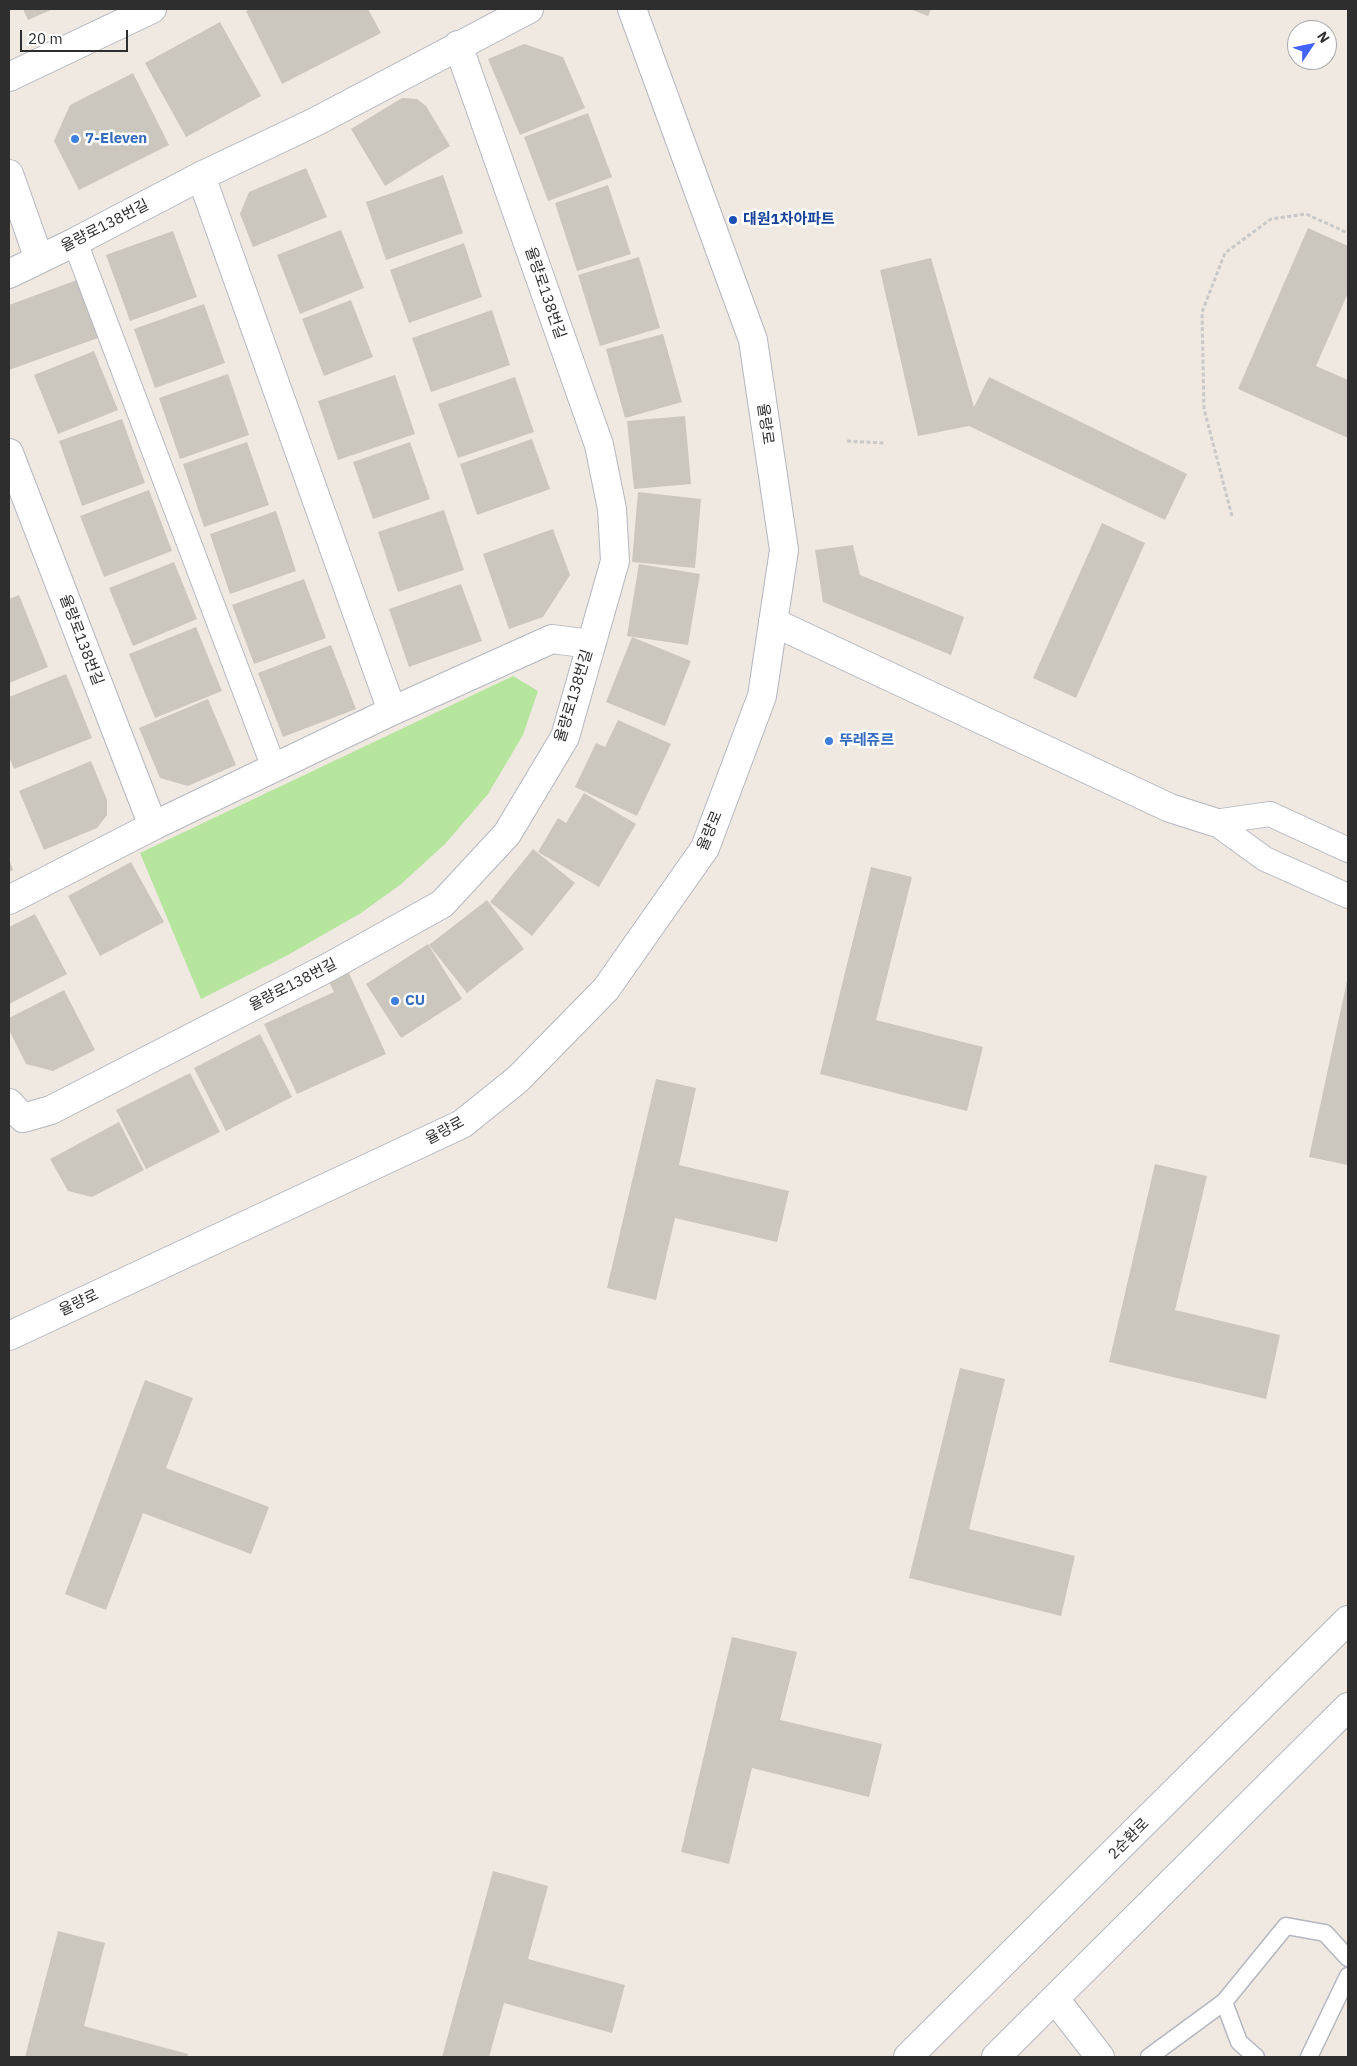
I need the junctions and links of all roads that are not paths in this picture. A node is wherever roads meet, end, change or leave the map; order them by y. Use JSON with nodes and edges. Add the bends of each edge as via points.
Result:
{"nodes":[{"id":1,"x":152,"y":9,"type":"edge"},
{"id":2,"x":529,"y":9,"type":"edge"},
{"id":3,"x":632,"y":9,"type":"edge"},
{"id":4,"x":458,"y":45,"type":"junction"},
{"id":5,"x":10,"y":73,"type":"edge"},
{"id":6,"x":9,"y":174,"type":"edge"},
{"id":7,"x":201,"y":176,"type":"junction"},
{"id":8,"x":75,"y":242,"type":"junction"},
{"id":9,"x":40,"y":258,"type":"junction"},
{"id":10,"x":9,"y":274,"type":"edge"},
{"id":11,"x":9,"y":453,"type":"edge"},
{"id":12,"x":773,"y":622,"type":"junction"},
{"id":13,"x":590,"y":644,"type":"junction"},
{"id":14,"x":392,"y":711,"type":"junction"},
{"id":15,"x":274,"y":768,"type":"junction"},
{"id":16,"x":1214,"y":822,"type":"junction"},
{"id":17,"x":153,"y":826,"type":"junction"},
{"id":18,"x":1348,"y":850,"type":"edge"},
{"id":19,"x":1348,"y":896,"type":"edge"},
{"id":20,"x":9,"y":900,"type":"edge"},
{"id":21,"x":9,"y":1103,"type":"edge"},
{"id":22,"x":9,"y":1336,"type":"edge"},
{"id":23,"x":1348,"y":1620,"type":"edge"},
{"id":24,"x":1348,"y":1707,"type":"edge"},
{"id":25,"x":1348,"y":1958,"type":"edge"},
{"id":26,"x":1348,"y":1976,"type":"edge"},
{"id":27,"x":1055,"y":1999,"type":"junction"},
{"id":28,"x":1224,"y":2002,"type":"junction"},
{"id":29,"x":908,"y":2057,"type":"edge"},
{"id":30,"x":996,"y":2057,"type":"edge"},
{"id":31,"x":1100,"y":2057,"type":"edge"},
{"id":32,"x":1149,"y":2057,"type":"edge"},
{"id":33,"x":1256,"y":2057,"type":"edge"},
{"id":34,"x":1309,"y":2057,"type":"edge"}],
"edges":[{"from":1,"to":5,"type":"street"},
{"from":2,"to":4,"type":"street","name":"율량로138번길"},
{"from":3,"to":12,"type":"street","name":"율량로","via":[[753,340],[784,550]]},
{"from":4,"to":7,"type":"street","name":"율량로138번길","via":[[315,122]]},
{"from":4,"to":13,"type":"street","name":"율량로138번길","via":[[599,445],[612,509],[615,562]]},
{"from":6,"to":9,"type":"street"},
{"from":7,"to":8,"type":"street","name":"율량로138번길"},
{"from":7,"to":14,"type":"street"},
{"from":8,"to":9,"type":"street","name":"율량로138번길"},
{"from":8,"to":15,"type":"street"},
{"from":9,"to":10,"type":"street","name":"율량로138번길"},
{"from":11,"to":17,"type":"street","name":"율량로138번길"},
{"from":12,"to":16,"type":"street","via":[[1170,808]]},
{"from":12,"to":22,"type":"street","name":"율량로","via":[[762,696],[705,848],[606,989],[518,1079],[462,1124]]},
{"from":13,"to":14,"type":"street","via":[[552,639]]},
{"from":13,"to":21,"type":"street","name":"율량로138번길","via":[[565,737],[507,834],[442,904],[329,967],[51,1110],[23,1118]]},
{"from":14,"to":15,"type":"street"},
{"from":15,"to":17,"type":"street"},
{"from":16,"to":18,"type":"street","via":[[1270,814]]},
{"from":16,"to":19,"type":"street","via":[[1265,859]]},
{"from":17,"to":20,"type":"street"},
{"from":23,"to":29,"type":"street","name":"2순환로"},
{"from":24,"to":27,"type":"street"},
{"from":25,"to":28,"type":"lane","via":[[1325,1933],[1286,1926]]},
{"from":26,"to":34,"type":"lane"},
{"from":27,"to":30,"type":"street"},
{"from":27,"to":31,"type":"street"},
{"from":28,"to":32,"type":"lane"},
{"from":28,"to":33,"type":"lane","via":[[1239,2042]]}]}
